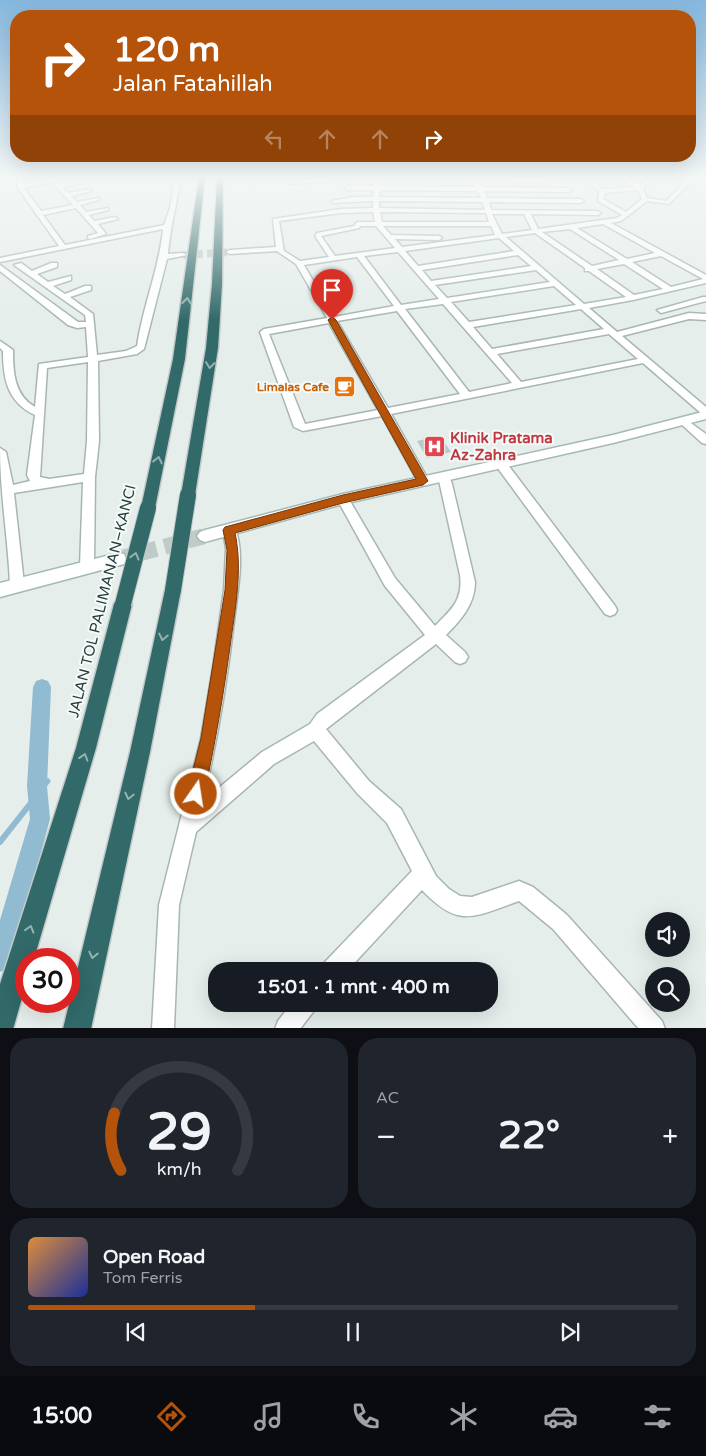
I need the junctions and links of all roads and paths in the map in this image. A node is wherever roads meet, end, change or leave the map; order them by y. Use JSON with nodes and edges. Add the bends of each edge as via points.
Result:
{"nodes":[{"id":1,"x":47,"y":225,"type":"edge"},
{"id":2,"x":94,"y":225,"type":"edge"},
{"id":3,"x":196,"y":225,"type":"edge"},
{"id":4,"x":219,"y":225,"type":"edge"},
{"id":5,"x":277,"y":225,"type":"edge"},
{"id":6,"x":357,"y":225,"type":"edge"},
{"id":7,"x":380,"y":225,"type":"edge"},
{"id":8,"x":494,"y":225,"type":"edge"},
{"id":9,"x":533,"y":225,"type":"edge"},
{"id":10,"x":579,"y":225,"type":"edge"},
{"id":11,"x":609,"y":225,"type":"edge"},
{"id":12,"x":167,"y":226,"type":"joint"},
{"id":13,"x":570,"y":226,"type":"junction"},
{"id":14,"x":126,"y":229,"type":"dead end"},
{"id":15,"x":536,"y":231,"type":"junction"},
{"id":16,"x":102,"y":234,"type":"junction"},
{"id":17,"x":499,"y":235,"type":"junction"},
{"id":18,"x":389,"y":237,"type":"junction"},
{"id":19,"x":471,"y":239,"type":"junction"},
{"id":20,"x":62,"y":245,"type":"junction"},
{"id":21,"x":280,"y":248,"type":"junction"},
{"id":22,"x":400,"y":249,"type":"junction"},
{"id":23,"x":230,"y":252,"type":"tunnel mouth"},
{"id":24,"x":518,"y":253,"type":"junction"},
{"id":25,"x":661,"y":254,"type":"junction"},
{"id":26,"x":183,"y":255,"type":"tunnel mouth"},
{"id":27,"x":359,"y":255,"type":"junction"},
{"id":28,"x":164,"y":257,"type":"junction"},
{"id":29,"x":332,"y":258,"type":"junction"},
{"id":30,"x":0,"y":260,"type":"edge"},
{"id":31,"x":626,"y":261,"type":"junction"},
{"id":32,"x":299,"y":263,"type":"junction"},
{"id":33,"x":18,"y":264,"type":"dead end"},
{"id":34,"x":54,"y":265,"type":"dead end"},
{"id":35,"x":0,"y":267,"type":"edge"},
{"id":36,"x":418,"y":268,"type":"junction"},
{"id":37,"x":536,"y":268,"type":"junction"},
{"id":38,"x":588,"y":269,"type":"junction"},
{"id":39,"x":32,"y":274,"type":"junction"},
{"id":40,"x":68,"y":278,"type":"dead end"},
{"id":41,"x":706,"y":280,"type":"edge"},
{"id":42,"x":431,"y":283,"type":"junction"},
{"id":43,"x":46,"y":284,"type":"junction"},
{"id":44,"x":555,"y":284,"type":"junction"},
{"id":45,"x":682,"y":287,"type":"junction"},
{"id":46,"x":88,"y":288,"type":"dead end"},
{"id":47,"x":26,"y":289,"type":"junction"},
{"id":48,"x":671,"y":290,"type":"junction"},
{"id":49,"x":64,"y":297,"type":"junction"},
{"id":50,"x":633,"y":298,"type":"junction"},
{"id":51,"x":704,"y":300,"type":"edge"},
{"id":52,"x":446,"y":301,"type":"junction"},
{"id":53,"x":583,"y":306,"type":"junction"},
{"id":54,"x":398,"y":308,"type":"junction"},
{"id":55,"x":661,"y":310,"type":"dead end"},
{"id":56,"x":706,"y":317,"type":"edge"},
{"id":57,"x":332,"y":320,"type":"junction"},
{"id":58,"x":91,"y":324,"type":"junction"},
{"id":59,"x":469,"y":325,"type":"junction"},
{"id":60,"x":613,"y":333,"type":"junction"},
{"id":61,"x":0,"y":344,"type":"edge"},
{"id":62,"x":492,"y":352,"type":"junction"},
{"id":63,"x":93,"y":358,"type":"junction"},
{"id":64,"x":646,"y":360,"type":"junction"},
{"id":65,"x":519,"y":384,"type":"junction"},
{"id":66,"x":466,"y":395,"type":"junction"},
{"id":67,"x":385,"y":412,"type":"junction"},
{"id":68,"x":40,"y":414,"type":"junction"},
{"id":69,"x":706,"y":414,"type":"edge"},
{"id":70,"x":684,"y":421,"type":"junction"},
{"id":71,"x":706,"y":440,"type":"edge"},
{"id":72,"x":0,"y":452,"type":"edge"},
{"id":73,"x":501,"y":464,"type":"junction"},
{"id":74,"x":444,"y":476,"type":"junction"},
{"id":75,"x":89,"y":477,"type":"junction"},
{"id":76,"x":423,"y":481,"type":"junction"},
{"id":77,"x":44,"y":483,"type":"junction"},
{"id":78,"x":6,"y":490,"type":"junction"},
{"id":79,"x":343,"y":499,"type":"junction"},
{"id":80,"x":229,"y":530,"type":"junction"},
{"id":81,"x":205,"y":536,"type":"tunnel mouth"},
{"id":82,"x":118,"y":559,"type":"tunnel mouth"},
{"id":83,"x":87,"y":567,"type":"junction"},
{"id":84,"x":17,"y":584,"type":"junction"},
{"id":85,"x":0,"y":590,"type":"edge"},
{"id":86,"x":610,"y":610,"type":"dead end"},
{"id":87,"x":435,"y":634,"type":"junction"},
{"id":88,"x":460,"y":657,"type":"dead end"},
{"id":89,"x":316,"y":730,"type":"junction"},
{"id":90,"x":187,"y":827,"type":"junction"},
{"id":91,"x":424,"y":873,"type":"junction"},
{"id":92,"x":340,"y":962,"type":"edge"},
{"id":93,"x":299,"y":1012,"type":"edge"},
{"id":94,"x":0,"y":1026,"type":"edge"},
{"id":95,"x":77,"y":1028,"type":"edge"},
{"id":96,"x":163,"y":1028,"type":"edge"},
{"id":97,"x":286,"y":1028,"type":"edge"},
{"id":98,"x":654,"y":1028,"type":"edge"}],
"edges":[{"from":1,"to":20,"type":"street"},
{"from":2,"to":16,"type":"street"},
{"from":94,"to":3,"type":"highway","name":"JALAN TOL PALIMANAN–KANCI","one_way":true,"bridge":true,"via":[[86,748],[148,508],[179,359]]},
{"from":4,"to":95,"type":"highway","one_way":true,"bridge":true,"via":[[212,347],[173,590]]},
{"from":5,"to":21,"type":"street"},
{"from":6,"to":29,"type":"street","via":[[319,234]]},
{"from":7,"to":18,"type":"street"},
{"from":8,"to":17,"type":"street"},
{"from":9,"to":15,"type":"street"},
{"from":10,"to":13,"type":"street"},
{"from":11,"to":25,"type":"street"},
{"from":12,"to":20,"type":"street"},
{"from":12,"to":28,"type":"street"},
{"from":13,"to":15,"type":"street"},
{"from":13,"to":31,"type":"street"},
{"from":14,"to":16,"type":"street"},
{"from":15,"to":17,"type":"street"},
{"from":15,"to":38,"type":"street"},
{"from":16,"to":20,"type":"street"},
{"from":17,"to":19,"type":"street"},
{"from":17,"to":24,"type":"street"},
{"from":18,"to":19,"type":"street"},
{"from":18,"to":22,"type":"street"},
{"from":19,"to":22,"type":"street"},
{"from":20,"to":30,"type":"street"},
{"from":21,"to":23,"type":"street"},
{"from":21,"to":32,"type":"street"},
{"from":22,"to":27,"type":"street"},
{"from":22,"to":36,"type":"street"},
{"from":24,"to":36,"type":"street"},
{"from":24,"to":37,"type":"street"},
{"from":25,"to":31,"type":"street"},
{"from":25,"to":41,"type":"street"},
{"from":26,"to":28,"type":"street"},
{"from":27,"to":29,"type":"street"},
{"from":27,"to":54,"type":"street"},
{"from":28,"to":63,"type":"street","via":[[141,347],[134,352]]},
{"from":29,"to":32,"type":"street"},
{"from":31,"to":38,"type":"street"},
{"from":31,"to":48,"type":"street"},
{"from":32,"to":57,"type":"street"},
{"from":33,"to":39,"type":"street"},
{"from":34,"to":39,"type":"street"},
{"from":35,"to":47,"type":"street"},
{"from":36,"to":42,"type":"street"},
{"from":37,"to":42,"type":"street"},
{"from":37,"to":44,"type":"street"},
{"from":38,"to":50,"type":"street"},
{"from":39,"to":43,"type":"street"},
{"from":40,"to":43,"type":"street"},
{"from":41,"to":45,"type":"street"},
{"from":42,"to":52,"type":"street"},
{"from":43,"to":47,"type":"street"},
{"from":43,"to":49,"type":"street"},
{"from":44,"to":52,"type":"street"},
{"from":44,"to":53,"type":"street"},
{"from":45,"to":48,"type":"street"},
{"from":45,"to":51,"type":"street"},
{"from":46,"to":49,"type":"street"},
{"from":47,"to":58,"type":"street","via":[[73,324]]},
{"from":48,"to":50,"type":"street"},
{"from":49,"to":58,"type":"street","via":[[89,314]]},
{"from":50,"to":53,"type":"street"},
{"from":51,"to":55,"type":"street"},
{"from":52,"to":54,"type":"street"},
{"from":52,"to":59,"type":"street"},
{"from":53,"to":59,"type":"street"},
{"from":53,"to":60,"type":"street"},
{"from":54,"to":57,"type":"street"},
{"from":54,"to":66,"type":"street"},
{"from":56,"to":60,"type":"street","via":[[689,316]]},
{"from":57,"to":67,"type":"street"},
{"from":57,"to":67,"type":"street","via":[[264,332],[298,425],[303,428]]},
{"from":58,"to":63,"type":"street"},
{"from":59,"to":62,"type":"street"},
{"from":60,"to":62,"type":"street"},
{"from":60,"to":64,"type":"street"},
{"from":61,"to":68,"type":"street","via":[[8,350],[10,386],[31,410]]},
{"from":62,"to":65,"type":"street"},
{"from":63,"to":68,"type":"street","via":[[42,366]]},
{"from":63,"to":75,"type":"street","via":[[93,441]]},
{"from":64,"to":65,"type":"street"},
{"from":64,"to":69,"type":"street"},
{"from":65,"to":66,"type":"street"},
{"from":66,"to":67,"type":"street"},
{"from":67,"to":76,"type":"street"},
{"from":68,"to":77,"type":"street","via":[[33,475],[35,480]]},
{"from":69,"to":70,"type":"street"},
{"from":70,"to":71,"type":"street"},
{"from":70,"to":73,"type":"street"},
{"from":72,"to":78,"type":"street"},
{"from":73,"to":74,"type":"street"},
{"from":73,"to":86,"type":"street"},
{"from":74,"to":76,"type":"street"},
{"from":74,"to":87,"type":"street","via":[[468,585],[464,604]]},
{"from":75,"to":77,"type":"street"},
{"from":75,"to":83,"type":"street"},
{"from":76,"to":79,"type":"street"},
{"from":77,"to":78,"type":"street"},
{"from":78,"to":84,"type":"street","via":[[12,515]]},
{"from":79,"to":80,"type":"street"},
{"from":79,"to":87,"type":"street","via":[[390,582]]},
{"from":80,"to":81,"type":"street"},
{"from":80,"to":90,"type":"street","via":[[233,550],[231,590],[221,667],[209,738]]},
{"from":82,"to":83,"type":"street"},
{"from":83,"to":84,"type":"street"},
{"from":84,"to":85,"type":"street"},
{"from":87,"to":88,"type":"street"},
{"from":87,"to":89,"type":"street","via":[[323,720]]},
{"from":89,"to":90,"type":"street","via":[[268,758]]},
{"from":89,"to":91,"type":"street","via":[[363,787],[394,816]]},
{"from":90,"to":96,"type":"street","via":[[169,905]]},
{"from":91,"to":92,"type":"street"},
{"from":91,"to":98,"type":"street","via":[[429,883],[457,906],[472,907],[519,891],[526,894],[560,922]]},
{"from":93,"to":97,"type":"street"}]}
